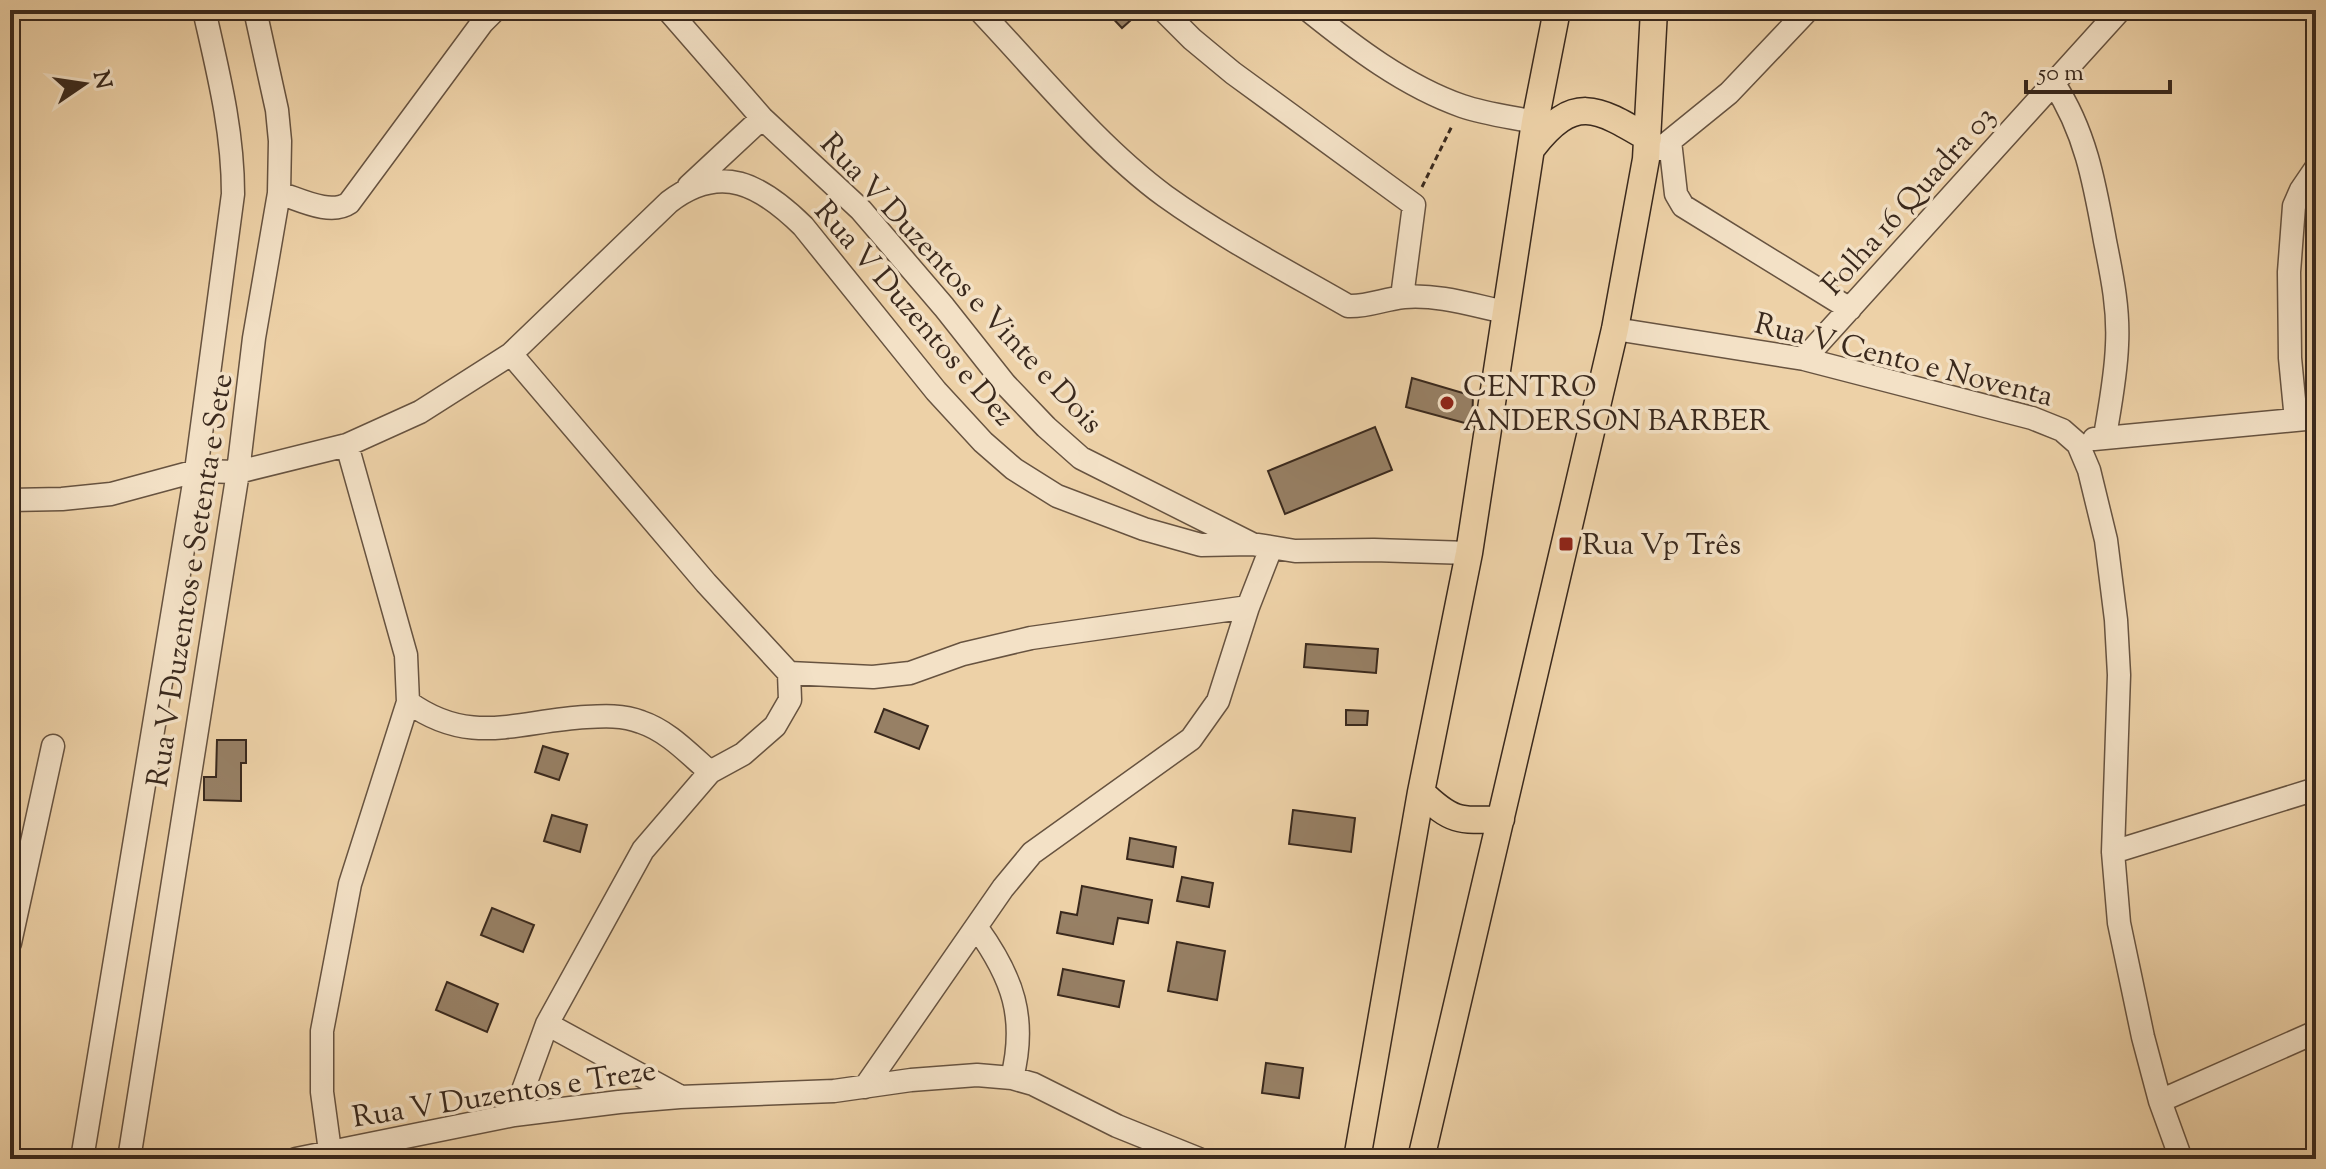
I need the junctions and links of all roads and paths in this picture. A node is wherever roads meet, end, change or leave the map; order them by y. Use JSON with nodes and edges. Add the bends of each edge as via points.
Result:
{"nodes":[{"id":1,"x":204,"y":10,"type":"edge"},
{"id":2,"x":255,"y":10,"type":"edge"},
{"id":3,"x":495,"y":10,"type":"edge"},
{"id":4,"x":668,"y":10,"type":"edge"},
{"id":5,"x":979,"y":10,"type":"edge"},
{"id":6,"x":1163,"y":10,"type":"edge"},
{"id":7,"x":1308,"y":10,"type":"edge"},
{"id":8,"x":1557,"y":10,"type":"edge"},
{"id":9,"x":1654,"y":10,"type":"edge"},
{"id":10,"x":1808,"y":10,"type":"edge"},
{"id":11,"x":2120,"y":10,"type":"edge"},
{"id":12,"x":2054,"y":84,"type":"junction"},
{"id":13,"x":1462,"y":106,"type":"junction"},
{"id":14,"x":762,"y":118,"type":"junction"},
{"id":15,"x":1535,"y":122,"type":"junction"},
{"id":16,"x":1654,"y":146,"type":"junction"},
{"id":17,"x":1532,"y":148,"type":"junction"},
{"id":18,"x":2316,"y":168,"type":"edge"},
{"id":19,"x":685,"y":190,"type":"junction"},
{"id":20,"x":279,"y":193,"type":"junction"},
{"id":21,"x":1414,"y":205,"type":"junction"},
{"id":22,"x":1402,"y":297,"type":"junction"},
{"id":23,"x":1850,"y":309,"type":"junction"},
{"id":24,"x":1505,"y":312,"type":"junction"},
{"id":25,"x":1615,"y":329,"type":"junction"},
{"id":26,"x":511,"y":354,"type":"junction"},
{"id":27,"x":1804,"y":359,"type":"junction"},
{"id":28,"x":2306,"y":419,"type":"edge"},
{"id":29,"x":2105,"y":436,"type":"junction"},
{"id":30,"x":2078,"y":444,"type":"junction"},
{"id":31,"x":347,"y":445,"type":"junction"},
{"id":32,"x":196,"y":471,"type":"junction"},
{"id":33,"x":238,"y":472,"type":"junction"},
{"id":34,"x":10,"y":500,"type":"edge"},
{"id":35,"x":1261,"y":546,"type":"junction"},
{"id":36,"x":1469,"y":553,"type":"junction"},
{"id":37,"x":1248,"y":607,"type":"junction"},
{"id":38,"x":789,"y":673,"type":"junction"},
{"id":39,"x":408,"y":702,"type":"junction"},
{"id":40,"x":53,"y":746,"type":"dead end"},
{"id":41,"x":710,"y":772,"type":"junction"},
{"id":42,"x":2316,"y":789,"type":"edge"},
{"id":43,"x":1421,"y":792,"type":"junction"},
{"id":44,"x":1501,"y":819,"type":"junction"},
{"id":45,"x":2113,"y":852,"type":"junction"},
{"id":46,"x":977,"y":928,"type":"junction"},
{"id":47,"x":10,"y":943,"type":"edge"},
{"id":48,"x":547,"y":1024,"type":"junction"},
{"id":49,"x":2316,"y":1032,"type":"edge"},
{"id":50,"x":1012,"y":1078,"type":"junction"},
{"id":51,"x":865,"y":1087,"type":"junction"},
{"id":52,"x":680,"y":1097,"type":"junction"},
{"id":53,"x":2160,"y":1101,"type":"junction"},
{"id":54,"x":514,"y":1115,"type":"junction"},
{"id":55,"x":330,"y":1151,"type":"junction"},
{"id":56,"x":82,"y":1159,"type":"edge"},
{"id":57,"x":129,"y":1159,"type":"edge"},
{"id":58,"x":296,"y":1159,"type":"edge"},
{"id":59,"x":1199,"y":1159,"type":"edge"},
{"id":60,"x":1357,"y":1159,"type":"edge"},
{"id":61,"x":1421,"y":1159,"type":"edge"},
{"id":62,"x":2181,"y":1159,"type":"edge"}],
"edges":[{"from":1,"to":32,"type":"street","via":[[229,119],[233,194]]},
{"from":2,"to":20,"type":"street","name":"Rua V Duzentos e Setenta e Sete","via":[[277,110]]},
{"from":3,"to":20,"type":"street","via":[[349,203],[333,209]]},
{"from":4,"to":14,"type":"street","name":"Rua V Duzentos e Vinte e Dois"},
{"from":5,"to":22,"type":"street","via":[[1119,157],[1165,196],[1348,306]]},
{"from":6,"to":21,"type":"street","via":[[1233,73]]},
{"from":7,"to":13,"type":"street","via":[[1352,46]]},
{"from":8,"to":15,"type":"main road"},
{"from":9,"to":16,"type":"main road"},
{"from":10,"to":16,"type":"street","via":[[1729,93]]},
{"from":11,"to":12,"type":"street","name":"Folha 16 Quadra 03"},
{"from":12,"to":23,"type":"street","name":"Folha 16 Quadra 03"},
{"from":12,"to":29,"type":"street","via":[[2093,174],[2117,296],[2117,344]]},
{"from":13,"to":15,"type":"street"},
{"from":13,"to":21,"type":"path"},
{"from":14,"to":19,"type":"street"},
{"from":14,"to":35,"type":"street","name":"Rua V Duzentos e Vinte e Dois","via":[[861,210],[1005,384],[1081,458]]},
{"from":15,"to":17,"type":"main road"},
{"from":16,"to":17,"type":"main road","via":[[1594,110],[1561,117]]},
{"from":16,"to":23,"type":"street","via":[[1683,206]]},
{"from":16,"to":25,"type":"main road"},
{"from":17,"to":24,"type":"main road"},
{"from":18,"to":28,"type":"street","via":[[2294,206],[2289,272],[2290,358]]},
{"from":19,"to":26,"type":"street","name":"Rua V Duzentos e Dez"},
{"from":19,"to":35,"type":"street","name":"Rua V Duzentos e Dez","via":[[736,181],[782,206],[983,442],[1057,496],[1201,545]]},
{"from":20,"to":33,"type":"street","name":"Rua V Duzentos e Setenta e Sete"},
{"from":21,"to":22,"type":"street"},
{"from":22,"to":24,"type":"street"},
{"from":23,"to":27,"type":"street","name":"Folha 16 Quadra 03"},
{"from":24,"to":36,"type":"main road"},
{"from":25,"to":27,"type":"street","name":"Rua V Cento e Noventa"},
{"from":25,"to":44,"type":"main road"},
{"from":26,"to":31,"type":"street","name":"Rua V Duzentos e Dez","via":[[420,412]]},
{"from":26,"to":38,"type":"street"},
{"from":27,"to":30,"type":"street","name":"Rua V Cento e Noventa","via":[[2032,418],[2062,430]]},
{"from":28,"to":29,"type":"street","name":"Rua V Cento e Noventa"},
{"from":29,"to":30,"type":"street","name":"Rua V Cento e Noventa"},
{"from":30,"to":45,"type":"street","via":[[2106,540],[2116,620]]},
{"from":31,"to":33,"type":"street","name":"Rua V Duzentos e Dez"},
{"from":31,"to":39,"type":"street","via":[[406,655]]},
{"from":32,"to":33,"type":"street","name":"Rua V Duzentos e Dez"},
{"from":32,"to":34,"type":"street","name":"Rua V Duzentos e Dez","via":[[111,494]]},
{"from":32,"to":56,"type":"street"},
{"from":33,"to":57,"type":"street","name":"Rua V Duzentos e Setenta e Sete"},
{"from":35,"to":36,"type":"street","name":"Rua V Duzentos e Dez"},
{"from":35,"to":37,"type":"street"},
{"from":36,"to":43,"type":"main road"},
{"from":37,"to":38,"type":"street","via":[[1031,638],[910,673]]},
{"from":37,"to":46,"type":"street","via":[[1218,701],[1191,739],[1032,853]]},
{"from":38,"to":41,"type":"street","via":[[790,700],[775,726],[743,754]]},
{"from":39,"to":41,"type":"street","via":[[448,724],[483,730],[599,716],[640,721],[672,738]]},
{"from":39,"to":55,"type":"street","via":[[350,884],[322,1031],[322,1092]]},
{"from":40,"to":47,"type":"street"},
{"from":41,"to":48,"type":"street","via":[[643,850]]},
{"from":42,"to":45,"type":"street"},
{"from":43,"to":44,"type":"main road","via":[[1462,821]]},
{"from":43,"to":60,"type":"main road"},
{"from":44,"to":61,"type":"main road"},
{"from":45,"to":53,"type":"street","via":[[2119,923]]},
{"from":46,"to":50,"type":"street","via":[[1006,975],[1017,1014],[1019,1048]]},
{"from":46,"to":51,"type":"street"},
{"from":48,"to":52,"type":"street"},
{"from":48,"to":54,"type":"street"},
{"from":49,"to":53,"type":"street"},
{"from":50,"to":51,"type":"street","name":"Rua V Duzentos e Treze","via":[[977,1075]]},
{"from":50,"to":59,"type":"street","name":"Rua V Duzentos e Treze"},
{"from":51,"to":52,"type":"street","name":"Rua V Duzentos e Treze"},
{"from":52,"to":54,"type":"street","name":"Rua V Duzentos e Treze"},
{"from":53,"to":62,"type":"street"},
{"from":54,"to":55,"type":"street","name":"Rua V Duzentos e Treze"},
{"from":55,"to":58,"type":"street","name":"Rua V Duzentos e Treze"}]}
